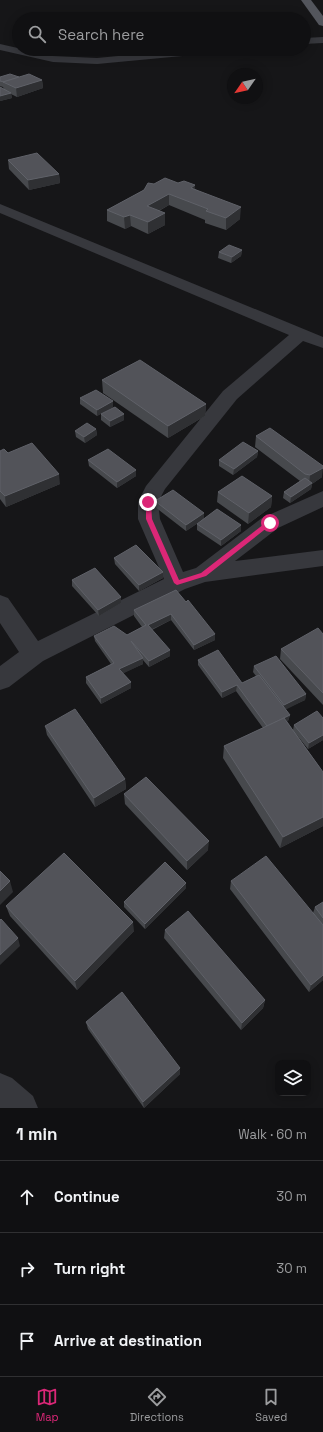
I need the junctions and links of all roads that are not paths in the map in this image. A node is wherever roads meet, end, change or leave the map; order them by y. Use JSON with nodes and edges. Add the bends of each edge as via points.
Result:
{"nodes":[{"id":1,"x":306,"y":0,"type":"edge"},
{"id":2,"x":323,"y":24,"type":"edge"},
{"id":3,"x":6,"y":37,"type":"dead end"},
{"id":4,"x":12,"y":40,"type":"edge"},
{"id":5,"x":323,"y":40,"type":"edge"},
{"id":6,"x":311,"y":41,"type":"edge"},
{"id":7,"x":0,"y":47,"type":"edge"},
{"id":8,"x":12,"y":50,"type":"edge"},
{"id":9,"x":40,"y":56,"type":"edge"},
{"id":10,"x":47,"y":56,"type":"edge"},
{"id":11,"x":150,"y":56,"type":"edge"},
{"id":12,"x":53,"y":59,"type":"junction"},
{"id":13,"x":0,"y":208,"type":"edge"},
{"id":14,"x":301,"y":334,"type":"junction"},
{"id":15,"x":323,"y":343,"type":"edge"},
{"id":16,"x":323,"y":498,"type":"edge"},
{"id":17,"x":323,"y":558,"type":"edge"},
{"id":18,"x":204,"y":574,"type":"junction"},
{"id":19,"x":177,"y":583,"type":"junction"},
{"id":20,"x":0,"y":604,"type":"edge"},
{"id":21,"x":34,"y":654,"type":"junction"},
{"id":22,"x":0,"y":680,"type":"edge"},
{"id":23,"x":0,"y":1090,"type":"edge"},
{"id":24,"x":21,"y":1108,"type":"edge"}],
"edges":[{"from":1,"to":2,"type":"main road"},
{"from":3,"to":4,"type":"street"},
{"from":5,"to":6,"type":"street"},
{"from":7,"to":8,"type":"street"},
{"from":9,"to":12,"type":"street"},
{"from":10,"to":12,"type":"street"},
{"from":11,"to":12,"type":"street","via":[[97,61]]},
{"from":13,"to":14,"type":"street"},
{"from":14,"to":15,"type":"street"},
{"from":14,"to":19,"type":"street","via":[[230,395],[156,486],[148,502],[149,519]]},
{"from":16,"to":18,"type":"street","via":[[270,523]]},
{"from":17,"to":18,"type":"street"},
{"from":18,"to":19,"type":"street"},
{"from":19,"to":21,"type":"street"},
{"from":20,"to":21,"type":"street"},
{"from":21,"to":22,"type":"street"},
{"from":23,"to":24,"type":"street"}]}
